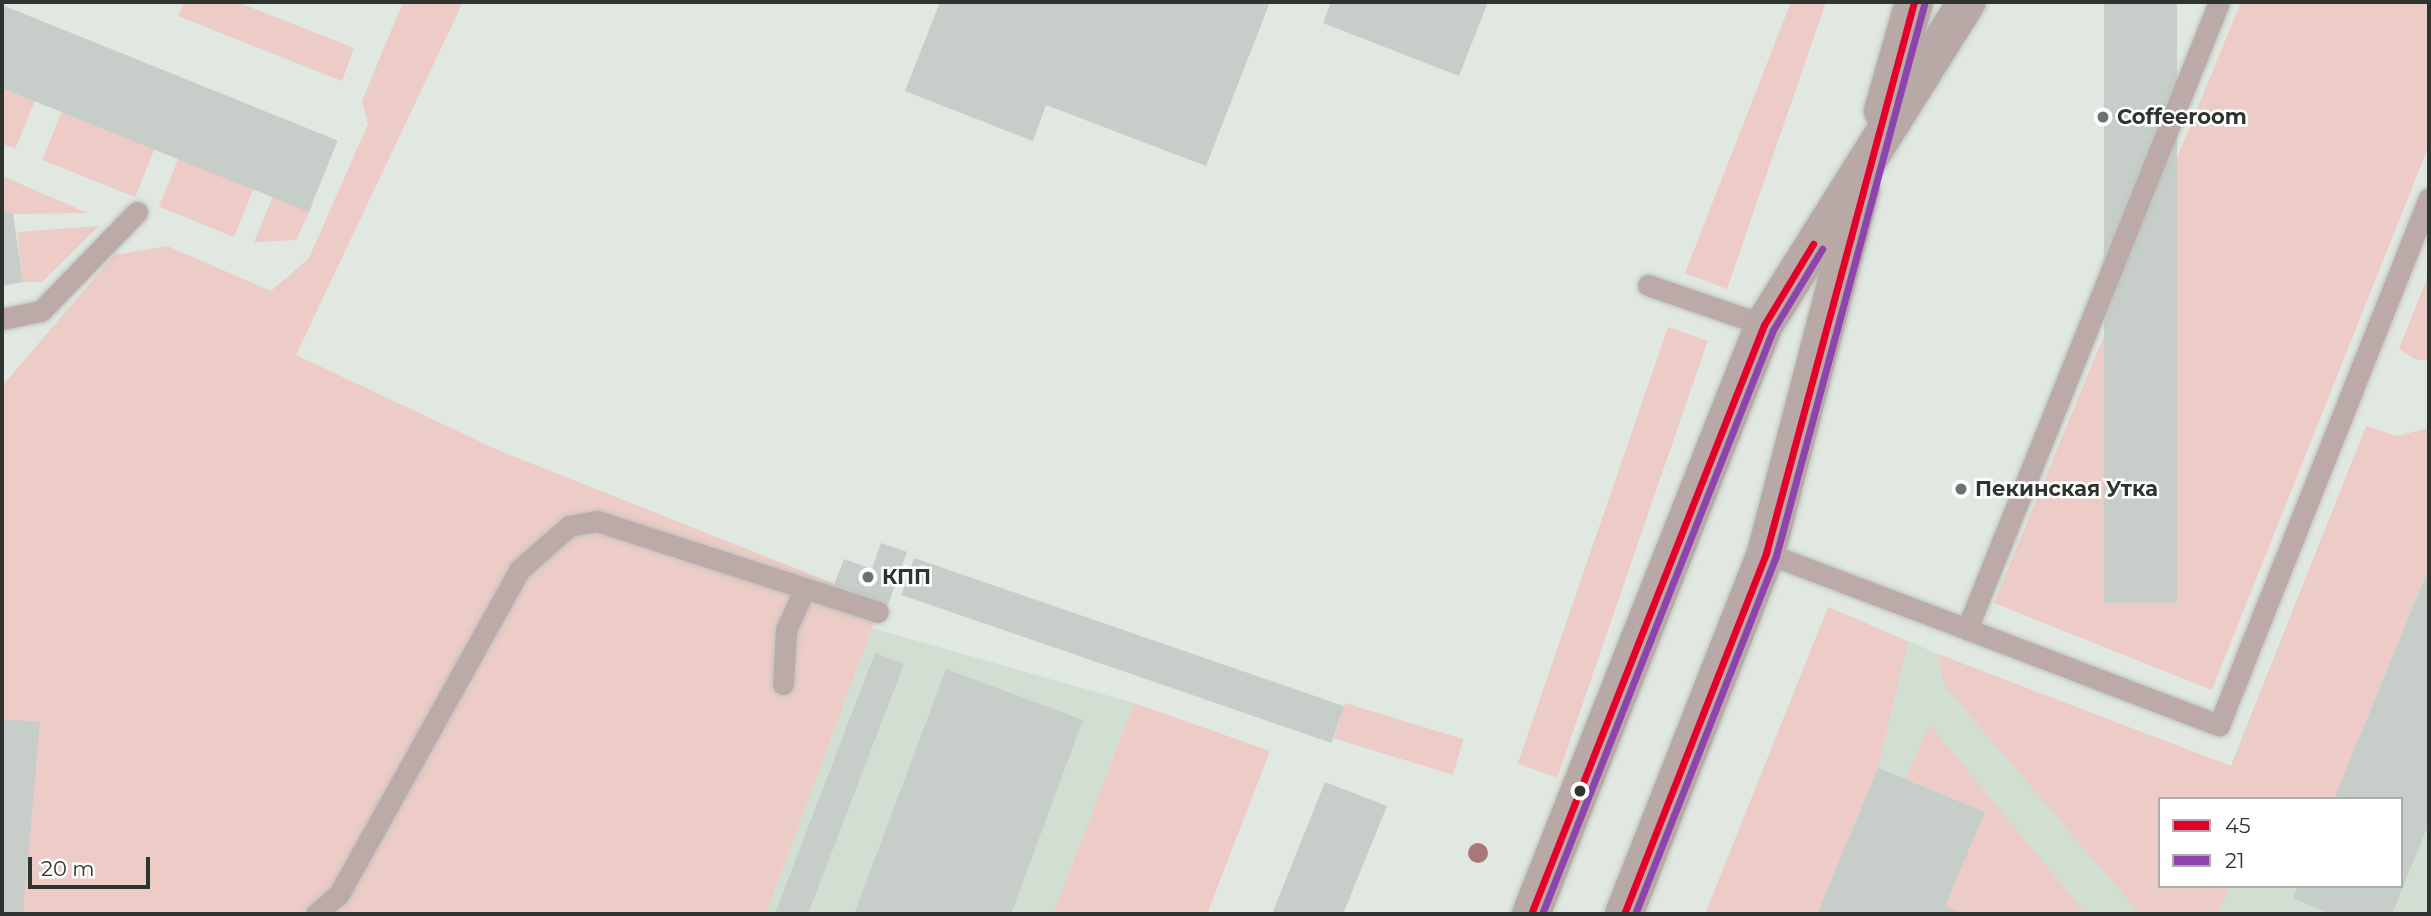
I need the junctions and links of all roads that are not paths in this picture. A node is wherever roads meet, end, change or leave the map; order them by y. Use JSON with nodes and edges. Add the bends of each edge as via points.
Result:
{"nodes":[{"id":1,"x":1967,"y":2,"type":"edge"},
{"id":2,"x":2219,"y":2,"type":"edge"},
{"id":3,"x":1898,"y":6,"type":"edge"},
{"id":4,"x":1872,"y":148,"type":"junction"},
{"id":5,"x":2429,"y":198,"type":"edge"},
{"id":6,"x":137,"y":212,"type":"dead end"},
{"id":7,"x":1648,"y":285,"type":"dead end"},
{"id":8,"x":2,"y":319,"type":"edge"},
{"id":9,"x":1764,"y":325,"type":"junction"},
{"id":10,"x":1766,"y":553,"type":"junction"},
{"id":11,"x":805,"y":588,"type":"junction"},
{"id":12,"x":878,"y":612,"type":"dead end"},
{"id":13,"x":1967,"y":629,"type":"junction"},
{"id":14,"x":783,"y":684,"type":"dead end"},
{"id":15,"x":316,"y":914,"type":"edge"},
{"id":16,"x":1531,"y":914,"type":"edge"},
{"id":17,"x":1624,"y":914,"type":"edge"}],
"edges":[{"from":1,"to":4,"type":"main road"},
{"from":2,"to":13,"type":"lane"},
{"from":3,"to":4,"type":"main road"},
{"from":4,"to":9,"type":"main road"},
{"from":4,"to":10,"type":"main road"},
{"from":5,"to":13,"type":"lane","via":[[2219,725]]},
{"from":6,"to":8,"type":"lane","via":[[41,311]]},
{"from":7,"to":9,"type":"lane"},
{"from":9,"to":16,"type":"main road"},
{"from":10,"to":13,"type":"lane"},
{"from":10,"to":17,"type":"main road"},
{"from":11,"to":12,"type":"lane"},
{"from":11,"to":14,"type":"lane","via":[[786,630]]},
{"from":11,"to":15,"type":"lane","via":[[597,521],[569,526],[519,570],[340,894]]}]}
